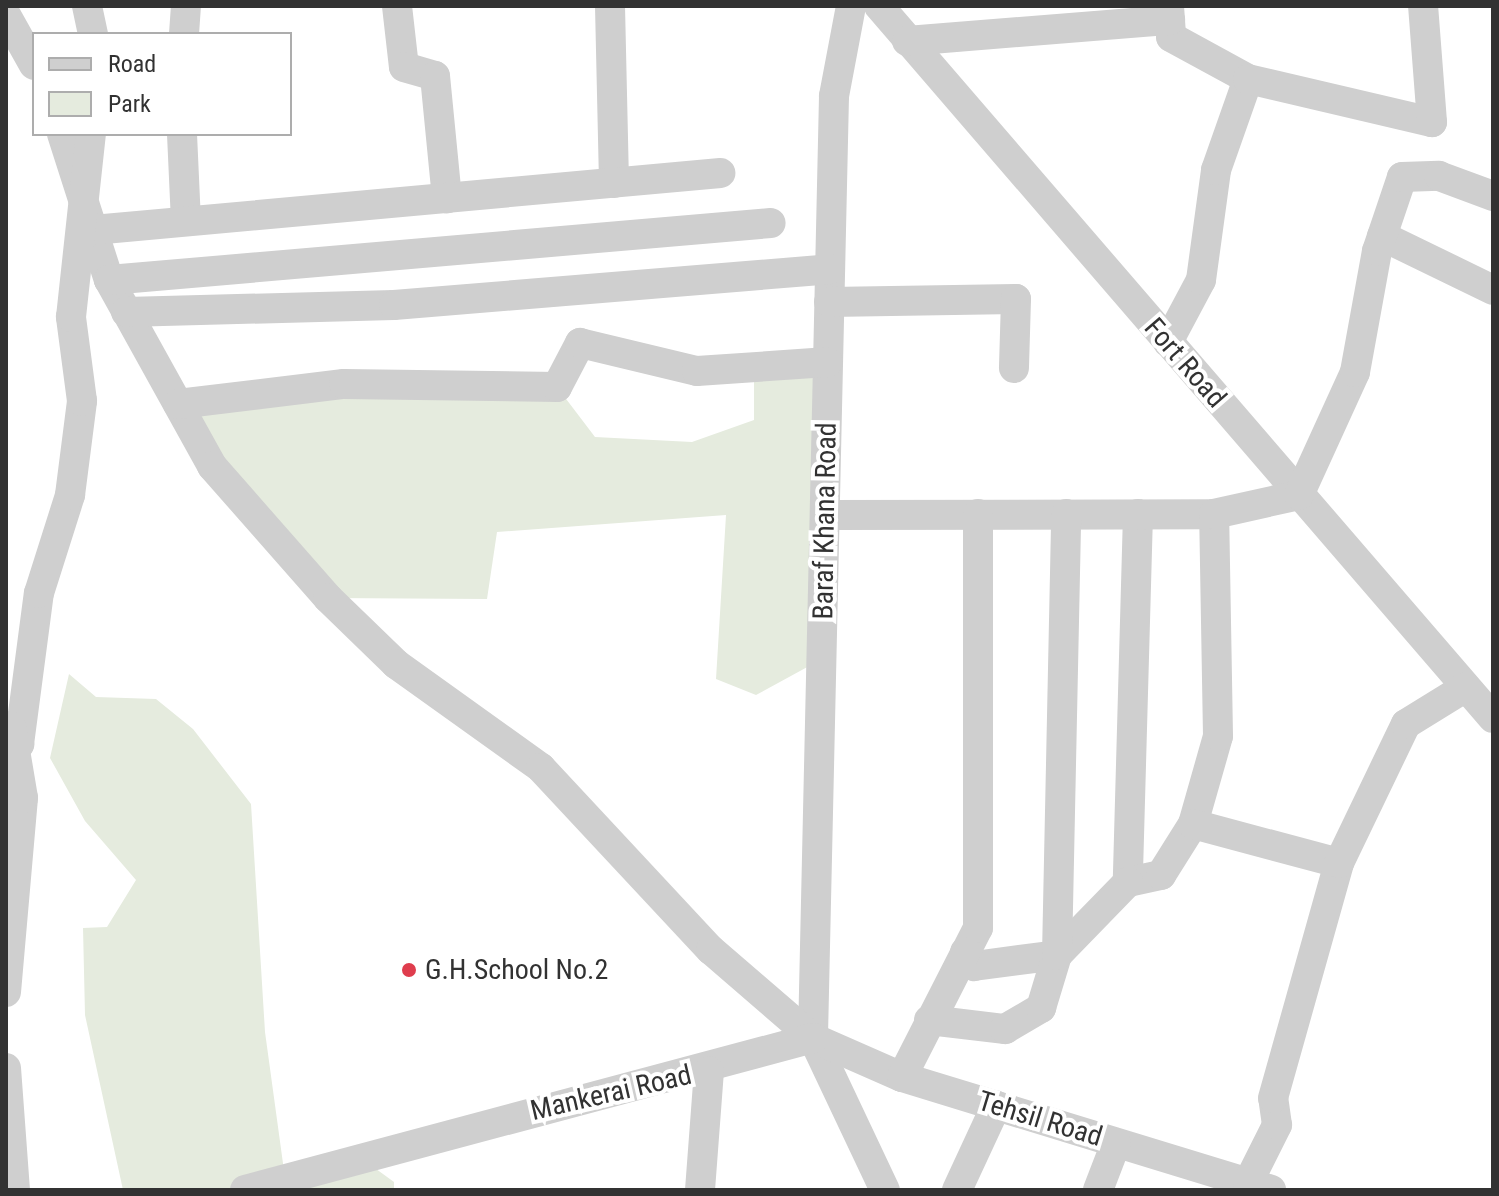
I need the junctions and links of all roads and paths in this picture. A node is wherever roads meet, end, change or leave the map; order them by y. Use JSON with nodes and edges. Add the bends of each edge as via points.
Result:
{"nodes":[{"id":1,"x":20,"y":6,"type":"edge"},
{"id":2,"x":87,"y":6,"type":"edge"},
{"id":3,"x":186,"y":6,"type":"edge"},
{"id":4,"x":397,"y":6,"type":"edge"},
{"id":5,"x":610,"y":6,"type":"edge"},
{"id":6,"x":851,"y":6,"type":"edge"},
{"id":7,"x":879,"y":6,"type":"edge"},
{"id":8,"x":1423,"y":6,"type":"edge"},
{"id":9,"x":1169,"y":13,"type":"edge"},
{"id":10,"x":6,"y":15,"type":"edge"},
{"id":11,"x":93,"y":32,"type":"edge"},
{"id":12,"x":184,"y":32,"type":"edge"},
{"id":13,"x":907,"y":41,"type":"junction"},
{"id":14,"x":32,"y":50,"type":"edge"},
{"id":15,"x":32,"y":61,"type":"edge"},
{"id":16,"x":1248,"y":79,"type":"junction"},
{"id":17,"x":63,"y":136,"type":"edge"},
{"id":18,"x":91,"y":136,"type":"edge"},
{"id":19,"x":182,"y":136,"type":"edge"},
{"id":20,"x":720,"y":173,"type":"dead end"},
{"id":21,"x":614,"y":183,"type":"junction"},
{"id":22,"x":1493,"y":196,"type":"edge"},
{"id":23,"x":447,"y":198,"type":"junction"},
{"id":24,"x":84,"y":200,"type":"junction"},
{"id":25,"x":186,"y":221,"type":"junction"},
{"id":26,"x":771,"y":223,"type":"dead end"},
{"id":27,"x":93,"y":230,"type":"junction"},
{"id":28,"x":1382,"y":236,"type":"junction"},
{"id":29,"x":830,"y":269,"type":"junction"},
{"id":30,"x":109,"y":280,"type":"junction"},
{"id":31,"x":1493,"y":290,"type":"edge"},
{"id":32,"x":829,"y":302,"type":"junction"},
{"id":33,"x":126,"y":312,"type":"junction"},
{"id":34,"x":1168,"y":342,"type":"junction"},
{"id":35,"x":828,"y":362,"type":"junction"},
{"id":36,"x":1014,"y":368,"type":"dead end"},
{"id":37,"x":178,"y":404,"type":"junction"},
{"id":38,"x":1299,"y":495,"type":"junction"},
{"id":39,"x":978,"y":514,"type":"junction"},
{"id":40,"x":1066,"y":514,"type":"junction"},
{"id":41,"x":1138,"y":514,"type":"junction"},
{"id":42,"x":1214,"y":514,"type":"junction"},
{"id":43,"x":825,"y":515,"type":"junction"},
{"id":44,"x":1466,"y":687,"type":"junction"},
{"id":45,"x":6,"y":713,"type":"edge"},
{"id":46,"x":1493,"y":718,"type":"edge"},
{"id":47,"x":12,"y":742,"type":"edge"},
{"id":48,"x":1193,"y":824,"type":"junction"},
{"id":49,"x":1339,"y":863,"type":"junction"},
{"id":50,"x":1128,"y":882,"type":"junction"},
{"id":51,"x":965,"y":952,"type":"junction"},
{"id":52,"x":1057,"y":955,"type":"junction"},
{"id":53,"x":6,"y":992,"type":"edge"},
{"id":54,"x":929,"y":1020,"type":"junction"},
{"id":55,"x":813,"y":1038,"type":"junction"},
{"id":56,"x":6,"y":1068,"type":"edge"},
{"id":57,"x":709,"y":1071,"type":"junction"},
{"id":58,"x":902,"y":1077,"type":"junction"},
{"id":59,"x":996,"y":1106,"type":"junction"},
{"id":60,"x":1116,"y":1143,"type":"junction"},
{"id":61,"x":1203,"y":1180,"type":"edge"},
{"id":62,"x":1259,"y":1186,"type":"edge"},
{"id":63,"x":15,"y":1190,"type":"edge"},
{"id":64,"x":245,"y":1190,"type":"edge"},
{"id":65,"x":700,"y":1190,"type":"edge"},
{"id":66,"x":885,"y":1190,"type":"edge"},
{"id":67,"x":957,"y":1190,"type":"edge"},
{"id":68,"x":1098,"y":1190,"type":"edge"}],
"edges":[{"from":1,"to":14,"type":"street"},
{"from":2,"to":11,"type":"street"},
{"from":3,"to":12,"type":"street"},
{"from":4,"to":23,"type":"street","via":[[404,67],[435,76]]},
{"from":5,"to":21,"type":"street"},
{"from":6,"to":29,"type":"street","name":"Baraf Khana Road","via":[[834,96]]},
{"from":7,"to":13,"type":"street","name":"Fort Road"},
{"from":8,"to":16,"type":"street","via":[[1432,122]]},
{"from":9,"to":13,"type":"street"},
{"from":9,"to":16,"type":"street","via":[[1171,37]]},
{"from":10,"to":15,"type":"street"},
{"from":13,"to":34,"type":"street","name":"Fort Road"},
{"from":16,"to":34,"type":"street","via":[[1216,170],[1201,280]]},
{"from":17,"to":24,"type":"street"},
{"from":18,"to":24,"type":"street"},
{"from":19,"to":25,"type":"street"},
{"from":20,"to":21,"type":"street"},
{"from":21,"to":23,"type":"street"},
{"from":22,"to":28,"type":"street","via":[[1439,176],[1402,177]]},
{"from":23,"to":25,"type":"street"},
{"from":24,"to":27,"type":"street"},
{"from":24,"to":47,"type":"street","via":[[71,317],[82,401],[70,495],[39,593]]},
{"from":25,"to":27,"type":"street"},
{"from":26,"to":30,"type":"street"},
{"from":27,"to":30,"type":"street"},
{"from":28,"to":31,"type":"street"},
{"from":28,"to":38,"type":"street","via":[[1355,372]]},
{"from":29,"to":32,"type":"street","name":"Baraf Khana Road"},
{"from":29,"to":33,"type":"street","via":[[394,305]]},
{"from":30,"to":33,"type":"street"},
{"from":32,"to":35,"type":"street","name":"Baraf Khana Road"},
{"from":32,"to":36,"type":"street","via":[[1016,299]]},
{"from":33,"to":37,"type":"street"},
{"from":34,"to":38,"type":"street","name":"Fort Road"},
{"from":35,"to":37,"type":"street","via":[[697,371],[580,343],[557,387],[344,384]]},
{"from":35,"to":43,"type":"street","name":"Baraf Khana Road"},
{"from":37,"to":55,"type":"street","via":[[212,466],[328,598],[396,664],[541,768],[711,950]]},
{"from":38,"to":42,"type":"street"},
{"from":38,"to":44,"type":"street","name":"Fort Road"},
{"from":39,"to":40,"type":"street"},
{"from":39,"to":43,"type":"street"},
{"from":39,"to":51,"type":"street","via":[[978,928]]},
{"from":40,"to":41,"type":"street"},
{"from":40,"to":52,"type":"street"},
{"from":41,"to":42,"type":"street"},
{"from":41,"to":50,"type":"street"},
{"from":42,"to":48,"type":"street","via":[[1218,736]]},
{"from":43,"to":55,"type":"street","name":"Baraf Khana Road"},
{"from":44,"to":46,"type":"street","name":"Fort Road"},
{"from":44,"to":49,"type":"street","via":[[1406,724]]},
{"from":45,"to":47,"type":"street"},
{"from":47,"to":53,"type":"street","via":[[23,798]]},
{"from":48,"to":49,"type":"street"},
{"from":48,"to":50,"type":"street","via":[[1161,875]]},
{"from":49,"to":62,"type":"street","via":[[1273,1098],[1277,1125]]},
{"from":50,"to":52,"type":"street"},
{"from":51,"to":52,"type":"street","via":[[974,966]]},
{"from":51,"to":54,"type":"street"},
{"from":52,"to":54,"type":"street","via":[[1041,1008],[1005,1029]]},
{"from":54,"to":58,"type":"street"},
{"from":55,"to":57,"type":"street","name":"Mankerai Road"},
{"from":55,"to":58,"type":"street","name":"Tehsil Road"},
{"from":55,"to":66,"type":"street"},
{"from":56,"to":63,"type":"street"},
{"from":57,"to":64,"type":"street","name":"Mankerai Road","via":[[599,1093]]},
{"from":57,"to":65,"type":"street"},
{"from":58,"to":59,"type":"street","name":"Tehsil Road"},
{"from":59,"to":60,"type":"street","name":"Tehsil Road"},
{"from":59,"to":67,"type":"street"},
{"from":60,"to":61,"type":"street","name":"Tehsil Road"},
{"from":60,"to":68,"type":"street"},
{"from":61,"to":62,"type":"street","name":"Tehsil Road"}]}
